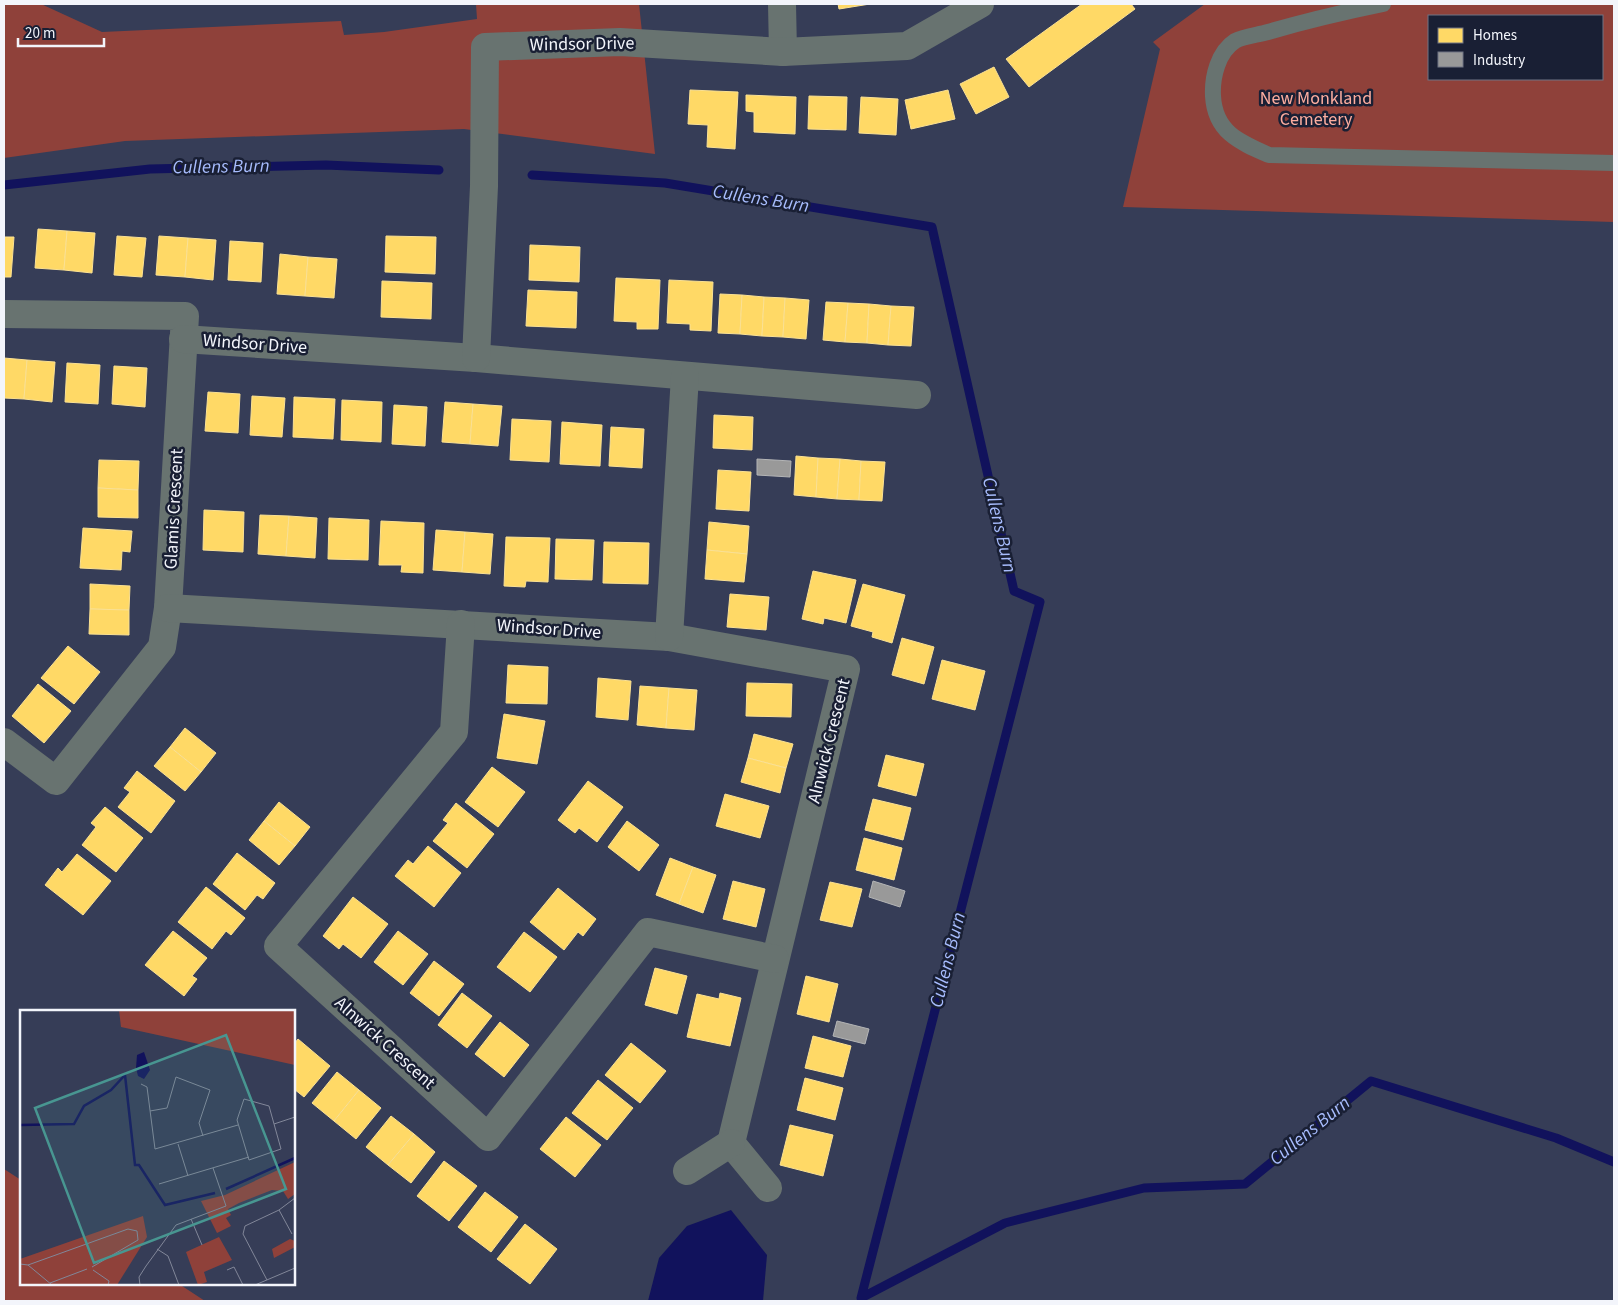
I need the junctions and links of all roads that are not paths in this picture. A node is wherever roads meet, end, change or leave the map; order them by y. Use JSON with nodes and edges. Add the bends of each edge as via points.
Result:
{"nodes":[{"id":1,"x":782,"y":4,"type":"edge"},
{"id":2,"x":980,"y":4,"type":"edge"},
{"id":3,"x":1383,"y":4,"type":"edge"},
{"id":4,"x":783,"y":52,"type":"junction"},
{"id":5,"x":1614,"y":163,"type":"edge"},
{"id":6,"x":4,"y":314,"type":"edge"},
{"id":7,"x":183,"y":339,"type":"junction"},
{"id":8,"x":476,"y":358,"type":"junction"},
{"id":9,"x":685,"y":376,"type":"junction"},
{"id":10,"x":917,"y":395,"type":"dead end"},
{"id":11,"x":168,"y":608,"type":"junction"},
{"id":12,"x":461,"y":624,"type":"junction"},
{"id":13,"x":669,"y":637,"type":"junction"},
{"id":14,"x":4,"y":742,"type":"edge"},
{"id":15,"x":775,"y":959,"type":"junction"},
{"id":16,"x":730,"y":1143,"type":"junction"},
{"id":17,"x":687,"y":1170,"type":"dead end"},
{"id":18,"x":768,"y":1188,"type":"dead end"}],
"edges":[{"from":1,"to":4,"type":"street"},
{"from":2,"to":4,"type":"street","name":"Windsor Drive","via":[[907,46]]},
{"from":3,"to":5,"type":"lane","via":[[1235,41],[1215,71],[1214,110],[1223,128],[1242,143],[1269,155]]},
{"from":4,"to":8,"type":"street","name":"Windsor Drive","via":[[620,42],[485,47],[484,186]]},
{"from":6,"to":7,"type":"street","name":"Glamis Crescent","via":[[185,316]]},
{"from":7,"to":8,"type":"street","name":"Windsor Drive"},
{"from":7,"to":11,"type":"street","name":"Glamis Crescent"},
{"from":8,"to":9,"type":"street","name":"Windsor Drive"},
{"from":9,"to":10,"type":"street","name":"Windsor Drive"},
{"from":9,"to":13,"type":"street"},
{"from":11,"to":12,"type":"street","name":"Windsor Drive"},
{"from":11,"to":14,"type":"street","name":"Glamis Crescent","via":[[162,647],[56,781]]},
{"from":12,"to":13,"type":"street","name":"Windsor Drive"},
{"from":12,"to":15,"type":"street","name":"Alnwick Crescent","via":[[454,732],[278,946],[488,1137],[648,932]]},
{"from":13,"to":15,"type":"street","name":"Alnwick Crescent","via":[[846,669]]},
{"from":15,"to":16,"type":"street","name":"Alnwick Crescent"},
{"from":16,"to":17,"type":"street"},
{"from":16,"to":18,"type":"street"}]}
